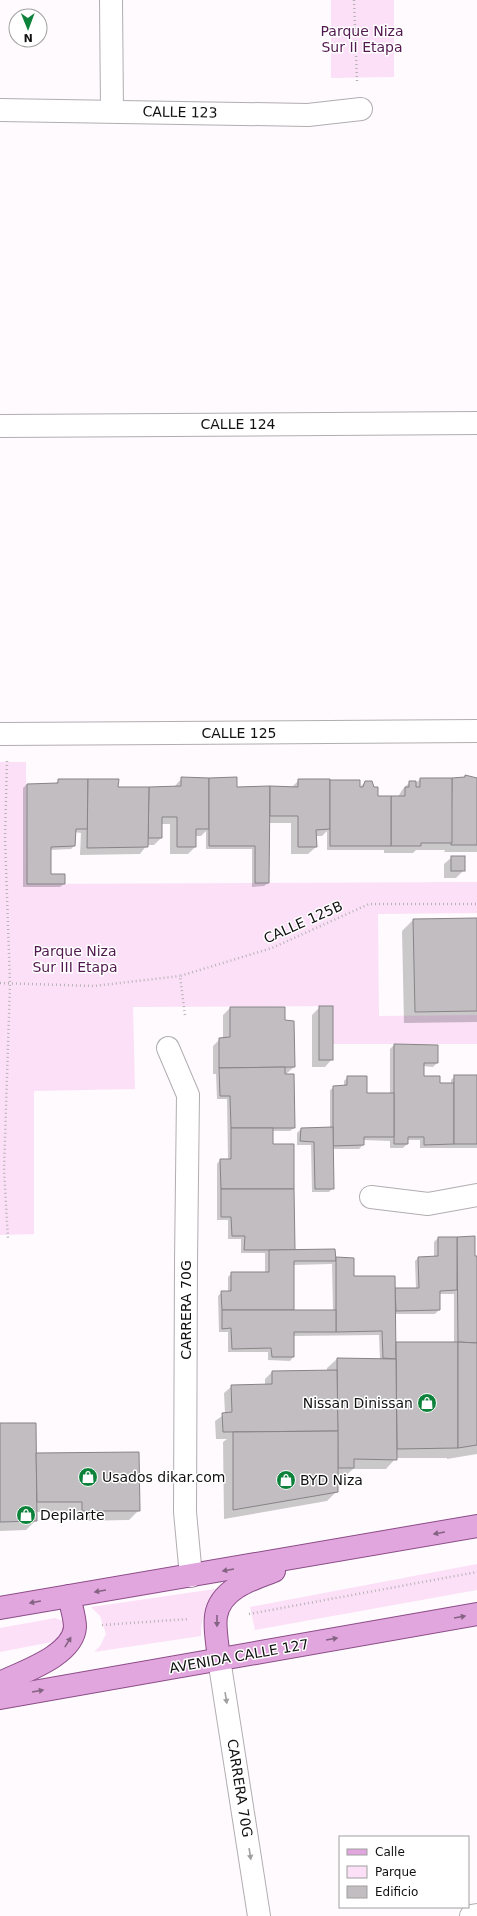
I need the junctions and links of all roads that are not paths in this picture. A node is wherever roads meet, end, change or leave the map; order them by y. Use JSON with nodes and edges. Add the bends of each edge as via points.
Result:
{"nodes":[{"id":1,"x":111,"y":0,"type":"edge"},
{"id":2,"x":361,"y":109,"type":"dead end"},
{"id":3,"x":0,"y":110,"type":"edge"},
{"id":4,"x":112,"y":111,"type":"junction"},
{"id":5,"x":477,"y":423,"type":"edge"},
{"id":6,"x":0,"y":426,"type":"edge"},
{"id":7,"x":477,"y":731,"type":"edge"},
{"id":8,"x":0,"y":734,"type":"edge"},
{"id":9,"x":168,"y":1048,"type":"dead end"},
{"id":10,"x":477,"y":1195,"type":"edge"},
{"id":11,"x":371,"y":1197,"type":"dead end"},
{"id":12,"x":477,"y":1526,"type":"edge"},
{"id":13,"x":326,"y":1553,"type":"junction"},
{"id":14,"x":191,"y":1576,"type":"junction"},
{"id":15,"x":69,"y":1596,"type":"junction"},
{"id":16,"x":0,"y":1608,"type":"edge"},
{"id":17,"x":477,"y":1614,"type":"edge"},
{"id":18,"x":220,"y":1659,"type":"junction"},
{"id":19,"x":0,"y":1683,"type":"edge"},
{"id":20,"x":0,"y":1698,"type":"edge"},
{"id":21,"x":477,"y":1915,"type":"edge"},
{"id":22,"x":259,"y":1916,"type":"edge"},
{"id":23,"x":472,"y":1916,"type":"edge"}],
"edges":[{"from":1,"to":4,"type":"street"},
{"from":2,"to":4,"type":"street","name":"CALLE 123","via":[[308,115]]},
{"from":3,"to":4,"type":"street","name":"CALLE 123"},
{"from":5,"to":6,"type":"street","name":"CALLE 124"},
{"from":7,"to":8,"type":"street","name":"CALLE 125"},
{"from":9,"to":14,"type":"street","name":"CARRERA 70G","via":[[188,1095],[185,1512]]},
{"from":10,"to":11,"type":"street","via":[[428,1204]]},
{"from":12,"to":13,"type":"main road","one_way":true},
{"from":13,"to":14,"type":"main road","one_way":true},
{"from":13,"to":18,"type":"main road","one_way":true,"via":[[254,1578],[236,1587],[221,1602],[216,1617]]},
{"from":14,"to":15,"type":"main road","one_way":true},
{"from":15,"to":16,"type":"main road","one_way":true},
{"from":19,"to":15,"type":"main road","one_way":true,"via":[[56,1656],[68,1643],[75,1627]]},
{"from":18,"to":17,"type":"main road","name":"AVENIDA CALLE 127","one_way":true},
{"from":20,"to":18,"type":"main road","name":"AVENIDA CALLE 127","one_way":true},
{"from":18,"to":22,"type":"street","name":"CARRERA 70G","one_way":true},
{"from":21,"to":23,"type":"street"}]}
